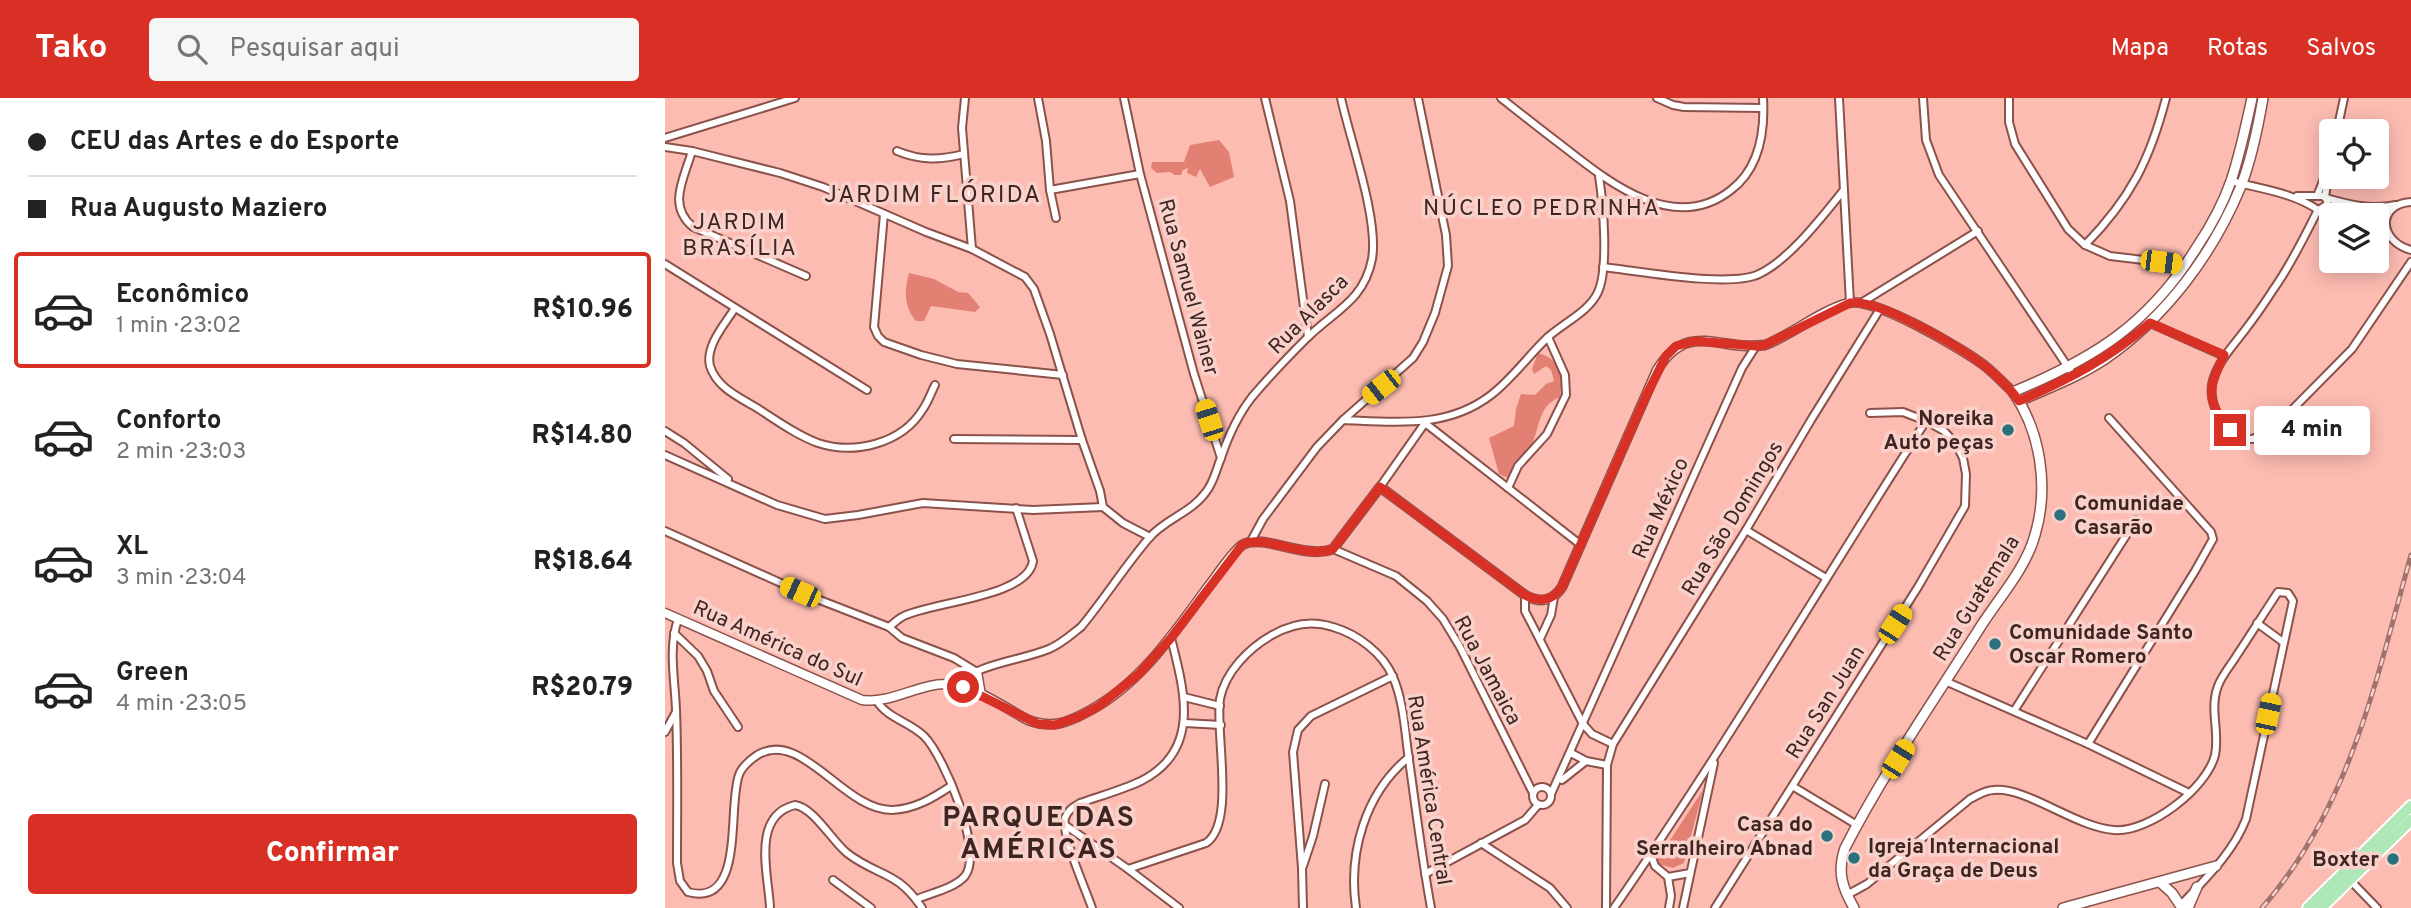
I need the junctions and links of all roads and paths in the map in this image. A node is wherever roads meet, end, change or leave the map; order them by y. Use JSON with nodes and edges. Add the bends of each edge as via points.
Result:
{"nodes":[{"id":1,"x":795,"y":98,"type":"edge"},
{"id":2,"x":965,"y":98,"type":"edge"},
{"id":3,"x":1038,"y":98,"type":"edge"},
{"id":4,"x":1124,"y":98,"type":"edge"},
{"id":5,"x":1265,"y":98,"type":"edge"},
{"id":6,"x":1341,"y":98,"type":"edge"},
{"id":7,"x":1418,"y":98,"type":"edge"},
{"id":8,"x":1501,"y":98,"type":"edge"},
{"id":9,"x":1657,"y":98,"type":"edge"},
{"id":10,"x":1763,"y":98,"type":"edge"},
{"id":11,"x":1839,"y":98,"type":"edge"},
{"id":12,"x":1923,"y":98,"type":"edge"},
{"id":13,"x":2009,"y":98,"type":"edge"},
{"id":14,"x":2166,"y":98,"type":"edge"},
{"id":15,"x":2252,"y":98,"type":"edge"},
{"id":16,"x":2263,"y":98,"type":"edge"},
{"id":17,"x":2344,"y":98,"type":"edge"},
{"id":18,"x":1763,"y":108,"type":"junction"},
{"id":19,"x":2340,"y":119,"type":"edge"},
{"id":20,"x":665,"y":138,"type":"edge"},
{"id":21,"x":665,"y":147,"type":"edge"},
{"id":22,"x":692,"y":151,"type":"junction"},
{"id":23,"x":897,"y":151,"type":"dead end"},
{"id":24,"x":964,"y":154,"type":"junction"},
{"id":25,"x":1140,"y":174,"type":"junction"},
{"id":26,"x":1599,"y":176,"type":"junction"},
{"id":27,"x":2231,"y":181,"type":"junction"},
{"id":28,"x":2242,"y":184,"type":"junction"},
{"id":29,"x":2322,"y":189,"type":"edge"},
{"id":30,"x":2326,"y":189,"type":"edge"},
{"id":31,"x":1050,"y":190,"type":"junction"},
{"id":32,"x":1843,"y":191,"type":"junction"},
{"id":33,"x":2325,"y":198,"type":"junction"},
{"id":34,"x":2411,"y":202,"type":"edge"},
{"id":35,"x":2317,"y":203,"type":"junction"},
{"id":36,"x":2341,"y":203,"type":"edge"},
{"id":37,"x":2399,"y":205,"type":"junction"},
{"id":38,"x":2389,"y":207,"type":"edge"},
{"id":39,"x":884,"y":214,"type":"junction"},
{"id":40,"x":2389,"y":215,"type":"edge"},
{"id":41,"x":1056,"y":218,"type":"dead end"},
{"id":42,"x":1977,"y":231,"type":"junction"},
{"id":43,"x":2389,"y":235,"type":"edge"},
{"id":44,"x":2085,"y":245,"type":"junction"},
{"id":45,"x":972,"y":249,"type":"junction"},
{"id":46,"x":2411,"y":250,"type":"edge"},
{"id":47,"x":2411,"y":262,"type":"edge"},
{"id":48,"x":665,"y":264,"type":"edge"},
{"id":49,"x":2186,"y":265,"type":"junction"},
{"id":50,"x":1603,"y":267,"type":"junction"},
{"id":51,"x":806,"y":276,"type":"dead end"},
{"id":52,"x":1861,"y":303,"type":"junction"},
{"id":53,"x":1846,"y":304,"type":"junction"},
{"id":54,"x":735,"y":308,"type":"junction"},
{"id":55,"x":1880,"y":309,"type":"junction"},
{"id":56,"x":2150,"y":323,"type":"junction"},
{"id":57,"x":1308,"y":337,"type":"junction"},
{"id":58,"x":1548,"y":337,"type":"junction"},
{"id":59,"x":1756,"y":346,"type":"junction"},
{"id":60,"x":2224,"y":355,"type":"junction"},
{"id":61,"x":2072,"y":372,"type":"junction"},
{"id":62,"x":1063,"y":375,"type":"junction"},
{"id":63,"x":935,"y":385,"type":"dead end"},
{"id":64,"x":867,"y":390,"type":"dead end"},
{"id":65,"x":2016,"y":396,"type":"junction"},
{"id":66,"x":1870,"y":413,"type":"dead end"},
{"id":67,"x":2109,"y":418,"type":"dead end"},
{"id":68,"x":1343,"y":420,"type":"junction"},
{"id":69,"x":1926,"y":421,"type":"junction"},
{"id":70,"x":1425,"y":422,"type":"junction"},
{"id":71,"x":665,"y":431,"type":"edge"},
{"id":72,"x":954,"y":439,"type":"dead end"},
{"id":73,"x":1082,"y":440,"type":"junction"},
{"id":74,"x":665,"y":455,"type":"edge"},
{"id":75,"x":1221,"y":458,"type":"junction"},
{"id":76,"x":732,"y":483,"type":"junction"},
{"id":77,"x":1380,"y":487,"type":"junction"},
{"id":78,"x":1509,"y":488,"type":"junction"},
{"id":79,"x":1103,"y":507,"type":"junction"},
{"id":80,"x":1016,"y":508,"type":"junction"},
{"id":81,"x":2136,"y":520,"type":"dead end"},
{"id":82,"x":1746,"y":530,"type":"junction"},
{"id":83,"x":665,"y":531,"type":"edge"},
{"id":84,"x":1150,"y":537,"type":"junction"},
{"id":85,"x":1251,"y":541,"type":"junction"},
{"id":86,"x":1581,"y":545,"type":"junction"},
{"id":87,"x":1333,"y":549,"type":"junction"},
{"id":88,"x":1826,"y":578,"type":"junction"},
{"id":89,"x":1525,"y":595,"type":"junction"},
{"id":90,"x":1554,"y":597,"type":"junction"},
{"id":91,"x":665,"y":613,"type":"edge"},
{"id":92,"x":678,"y":619,"type":"junction"},
{"id":93,"x":2257,"y":623,"type":"junction"},
{"id":94,"x":889,"y":627,"type":"junction"},
{"id":95,"x":674,"y":633,"type":"junction"},
{"id":96,"x":1171,"y":638,"type":"junction"},
{"id":97,"x":1540,"y":639,"type":"junction"},
{"id":98,"x":2283,"y":642,"type":"junction"},
{"id":99,"x":669,"y":659,"type":"edge"},
{"id":100,"x":977,"y":671,"type":"junction"},
{"id":101,"x":1393,"y":676,"type":"junction"},
{"id":102,"x":1945,"y":681,"type":"junction"},
{"id":103,"x":956,"y":684,"type":"junction"},
{"id":104,"x":970,"y":690,"type":"junction"},
{"id":105,"x":981,"y":695,"type":"junction"},
{"id":106,"x":1184,"y":697,"type":"junction"},
{"id":107,"x":877,"y":701,"type":"junction"},
{"id":108,"x":1220,"y":706,"type":"junction"},
{"id":109,"x":676,"y":710,"type":"junction"},
{"id":110,"x":2014,"y":711,"type":"junction"},
{"id":111,"x":1185,"y":723,"type":"junction"},
{"id":112,"x":1583,"y":724,"type":"junction"},
{"id":113,"x":1221,"y":725,"type":"junction"},
{"id":114,"x":738,"y":727,"type":"dead end"},
{"id":115,"x":665,"y":732,"type":"edge"},
{"id":116,"x":1613,"y":744,"type":"junction"},
{"id":117,"x":2088,"y":744,"type":"junction"},
{"id":118,"x":1571,"y":753,"type":"junction"},
{"id":119,"x":1409,"y":757,"type":"junction"},
{"id":120,"x":1714,"y":758,"type":"junction"},
{"id":121,"x":1586,"y":761,"type":"junction"},
{"id":122,"x":1607,"y":765,"type":"junction"},
{"id":123,"x":1562,"y":773,"type":"junction"},
{"id":124,"x":1525,"y":779,"type":"junction"},
{"id":125,"x":1325,"y":784,"type":"dead end"},
{"id":126,"x":1558,"y":784,"type":"junction"},
{"id":127,"x":951,"y":786,"type":"junction"},
{"id":128,"x":1543,"y":787,"type":"junction"},
{"id":129,"x":1794,"y":787,"type":"junction"},
{"id":130,"x":1533,"y":793,"type":"junction"},
{"id":131,"x":2189,"y":793,"type":"junction"},
{"id":132,"x":1551,"y":794,"type":"junction"},
{"id":133,"x":1538,"y":805,"type":"junction"},
{"id":134,"x":2411,"y":806,"type":"edge"},
{"id":135,"x":2411,"y":820,"type":"edge"},
{"id":136,"x":1065,"y":825,"type":"junction"},
{"id":137,"x":1857,"y":825,"type":"junction"},
{"id":138,"x":1481,"y":843,"type":"junction"},
{"id":139,"x":1651,"y":855,"type":"junction"},
{"id":140,"x":1655,"y":866,"type":"junction"},
{"id":141,"x":2216,"y":866,"type":"junction"},
{"id":142,"x":1642,"y":867,"type":"junction"},
{"id":143,"x":1302,"y":868,"type":"junction"},
{"id":144,"x":1128,"y":869,"type":"junction"},
{"id":145,"x":1690,"y":873,"type":"junction"},
{"id":146,"x":1425,"y":874,"type":"junction"},
{"id":147,"x":1668,"y":877,"type":"junction"},
{"id":148,"x":833,"y":880,"type":"dead end"},
{"id":149,"x":2350,"y":880,"type":"junction"},
{"id":150,"x":2161,"y":883,"type":"junction"},
{"id":151,"x":2197,"y":887,"type":"joint"},
{"id":152,"x":1847,"y":895,"type":"junction"},
{"id":153,"x":919,"y":905,"type":"edge"},
{"id":154,"x":770,"y":908,"type":"edge"},
{"id":155,"x":871,"y":908,"type":"edge"},
{"id":156,"x":1092,"y":908,"type":"edge"},
{"id":157,"x":1179,"y":908,"type":"edge"},
{"id":158,"x":1303,"y":908,"type":"edge"},
{"id":159,"x":1356,"y":908,"type":"edge"},
{"id":160,"x":1431,"y":908,"type":"edge"},
{"id":161,"x":1567,"y":908,"type":"edge"},
{"id":162,"x":1606,"y":908,"type":"edge"},
{"id":163,"x":1614,"y":908,"type":"edge"},
{"id":164,"x":1669,"y":908,"type":"edge"},
{"id":165,"x":1683,"y":908,"type":"edge"},
{"id":166,"x":1715,"y":908,"type":"edge"},
{"id":167,"x":1854,"y":908,"type":"edge"},
{"id":168,"x":2063,"y":908,"type":"edge"},
{"id":169,"x":2182,"y":908,"type":"edge"},
{"id":170,"x":2308,"y":908,"type":"edge"},
{"id":171,"x":2321,"y":908,"type":"edge"},
{"id":172,"x":2377,"y":908,"type":"edge"}],
"edges":[{"from":1,"to":20,"type":"street"},
{"from":2,"to":24,"type":"street"},
{"from":3,"to":31,"type":"street"},
{"from":4,"to":25,"type":"street","name":"Rua Samuel Wainer"},
{"from":5,"to":57,"type":"street","via":[[1290,201]]},
{"from":6,"to":57,"type":"street","name":"Rua Alasca","via":[[1373,246],[1367,278],[1359,292]]},
{"from":7,"to":68,"type":"street","via":[[1444,223],[1446,276],[1435,313],[1413,358]]},
{"from":8,"to":26,"type":"street"},
{"from":9,"to":18,"type":"street","via":[[1684,107]]},
{"from":10,"to":18,"type":"street"},
{"from":11,"to":32,"type":"street"},
{"from":12,"to":42,"type":"street","via":[[1932,159]]},
{"from":13,"to":44,"type":"street","via":[[2015,144],[2068,229]]},
{"from":14,"to":44,"type":"street","via":[[2141,172],[2124,200]]},
{"from":15,"to":27,"type":"main road"},
{"from":16,"to":28,"type":"main road"},
{"from":17,"to":19,"type":"street"},
{"from":18,"to":26,"type":"street","via":[[1762,136],[1754,162],[1735,188],[1709,204],[1661,205]]},
{"from":21,"to":22,"type":"street"},
{"from":22,"to":39,"type":"street","via":[[803,181]]},
{"from":22,"to":51,"type":"street","via":[[678,197],[684,220]]},
{"from":23,"to":24,"type":"street","via":[[937,160]]},
{"from":24,"to":45,"type":"street"},
{"from":25,"to":31,"type":"street"},
{"from":25,"to":75,"type":"street","name":"Rua Samuel Wainer","via":[[1193,374]]},
{"from":26,"to":50,"type":"street"},
{"from":27,"to":28,"type":"street"},
{"from":27,"to":49,"type":"main road"},
{"from":28,"to":35,"type":"street"},
{"from":28,"to":56,"type":"main road","via":[[2202,258]]},
{"from":29,"to":35,"type":"street"},
{"from":30,"to":33,"type":"street"},
{"from":31,"to":41,"type":"street"},
{"from":32,"to":50,"type":"street","via":[[1773,267],[1749,278],[1715,279]]},
{"from":32,"to":53,"type":"street"},
{"from":33,"to":35,"type":"street"},
{"from":33,"to":36,"type":"street"},
{"from":34,"to":37,"type":"street"},
{"from":35,"to":60,"type":"street","via":[[2303,239],[2275,287]]},
{"from":37,"to":38,"type":"street"},
{"from":37,"to":40,"type":"street"},
{"from":39,"to":45,"type":"street"},
{"from":39,"to":62,"type":"street","via":[[874,327],[884,342],[970,365]]},
{"from":42,"to":52,"type":"street"},
{"from":42,"to":61,"type":"street"},
{"from":43,"to":46,"type":"street"},
{"from":44,"to":49,"type":"street","via":[[2110,256]]},
{"from":45,"to":62,"type":"street","via":[[1030,283]]},
{"from":47,"to":60,"type":"street","via":[[2353,349],[2279,424],[2260,437],[2239,436],[2217,414],[2211,389]]},
{"from":48,"to":54,"type":"street"},
{"from":49,"to":61,"type":"main road","via":[[2135,324]]},
{"from":50,"to":58,"type":"street","via":[[1592,302]]},
{"from":52,"to":53,"type":"street","name":"Rua Guatemala"},
{"from":52,"to":55,"type":"street","name":"Rua Guatemala"},
{"from":53,"to":59,"type":"street","via":[[1776,341]]},
{"from":54,"to":63,"type":"street","via":[[710,354],[722,386],[819,443],[859,448],[881,442],[922,411]]},
{"from":54,"to":64,"type":"street"},
{"from":55,"to":65,"type":"street","name":"Rua Guatemala","via":[[1964,352]]},
{"from":55,"to":82,"type":"street","name":"Rua São Domingos"},
{"from":56,"to":60,"type":"street"},
{"from":56,"to":61,"type":"main road","via":[[2103,360]]},
{"from":57,"to":75,"type":"street","name":"Rua Alasca","via":[[1251,399]]},
{"from":58,"to":70,"type":"street","via":[[1492,394],[1461,411]]},
{"from":58,"to":78,"type":"street","via":[[1565,374],[1566,395],[1548,434],[1518,466]]},
{"from":59,"to":86,"type":"street","via":[[1695,341],[1676,346],[1666,356]]},
{"from":59,"to":112,"type":"street","name":"Rua México","via":[[1732,390]]},
{"from":61,"to":65,"type":"main road"},
{"from":62,"to":73,"type":"street"},
{"from":65,"to":102,"type":"main road","name":"Rua Guatemala","via":[[2038,452],[2041,496],[2036,531],[2010,583]]},
{"from":66,"to":69,"type":"street","name":"Rua San Juan","via":[[1892,411]]},
{"from":67,"to":117,"type":"street","via":[[2213,535],[2196,571]]},
{"from":68,"to":70,"type":"street"},
{"from":68,"to":85,"type":"street","via":[[1292,479]]},
{"from":69,"to":88,"type":"street"},
{"from":69,"to":129,"type":"street","name":"Rua San Juan","via":[[1944,431],[1963,458],[1965,506]]},
{"from":70,"to":77,"type":"street"},
{"from":70,"to":78,"type":"street"},
{"from":71,"to":76,"type":"street"},
{"from":72,"to":73,"type":"street"},
{"from":73,"to":79,"type":"street"},
{"from":74,"to":76,"type":"street"},
{"from":75,"to":84,"type":"street","via":[[1211,485],[1199,500]]},
{"from":76,"to":80,"type":"street","via":[[787,509],[825,519],[923,503]]},
{"from":77,"to":87,"type":"street"},
{"from":77,"to":89,"type":"street"},
{"from":78,"to":86,"type":"street"},
{"from":79,"to":80,"type":"street"},
{"from":79,"to":84,"type":"street"},
{"from":80,"to":94,"type":"street","via":[[1032,569],[980,596],[903,616]]},
{"from":81,"to":110,"type":"street"},
{"from":82,"to":88,"type":"street"},
{"from":82,"to":116,"type":"street","name":"Rua São Domingos"},
{"from":83,"to":94,"type":"street"},
{"from":84,"to":100,"type":"street","via":[[1095,611],[1067,639]]},
{"from":85,"to":87,"type":"street","name":"Rua Jamaica","via":[[1304,550]]},
{"from":85,"to":96,"type":"street","via":[[1237,549]]},
{"from":86,"to":90,"type":"street"},
{"from":87,"to":124,"type":"street","name":"Rua Jamaica","via":[[1396,576],[1443,619]]},
{"from":88,"to":120,"type":"street"},
{"from":89,"to":90,"type":"street","via":[[1542,600]]},
{"from":89,"to":97,"type":"street","via":[[1525,611]]},
{"from":90,"to":97,"type":"street"},
{"from":91,"to":92,"type":"street","name":"Rua América do Sul"},
{"from":92,"to":95,"type":"street"},
{"from":92,"to":107,"type":"street","name":"Rua América do Sul","via":[[852,697]]},
{"from":93,"to":98,"type":"street"},
{"from":93,"to":98,"type":"street","via":[[2278,592],[2291,595]]},
{"from":93,"to":131,"type":"street","via":[[2220,681],[2214,703],[2215,754],[2205,776]]},
{"from":94,"to":100,"type":"street","via":[[902,638]]},
{"from":95,"to":99,"type":"street"},
{"from":95,"to":114,"type":"street","via":[[698,656]]},
{"from":96,"to":105,"type":"street","via":[[1122,689],[1065,723],[1038,724]]},
{"from":96,"to":106,"type":"street"},
{"from":97,"to":112,"type":"street"},
{"from":98,"to":141,"type":"street","via":[[2246,819]]},
{"from":99,"to":109,"type":"street"},
{"from":100,"to":103,"type":"street"},
{"from":100,"to":104,"type":"street"},
{"from":100,"to":105,"type":"street"},
{"from":101,"to":108,"type":"street","name":"Rua América Central","via":[[1352,634],[1324,624],[1298,625],[1282,629],[1249,651],[1230,675]]},
{"from":101,"to":119,"type":"street","name":"Rua América Central"},
{"from":101,"to":143,"type":"street","via":[[1311,716],[1298,730],[1293,752]]},
{"from":102,"to":110,"type":"street"},
{"from":102,"to":137,"type":"main road","name":"Rua Guatemala"},
{"from":103,"to":104,"type":"street"},
{"from":103,"to":107,"type":"street"},
{"from":104,"to":105,"type":"street"},
{"from":106,"to":108,"type":"street"},
{"from":106,"to":111,"type":"street"},
{"from":107,"to":127,"type":"street","via":[[924,737]]},
{"from":108,"to":113,"type":"street","name":"Rua América Central"},
{"from":109,"to":115,"type":"street"},
{"from":109,"to":127,"type":"street","via":[[677,863],[683,888],[695,895],[715,893],[723,885],[739,775],[767,750],[777,748],[802,758],[857,800],[876,808],[911,808]]},
{"from":110,"to":117,"type":"street"},
{"from":111,"to":113,"type":"street"},
{"from":111,"to":136,"type":"street","via":[[1176,748],[1159,769],[1071,808]]},
{"from":112,"to":116,"type":"street"},
{"from":112,"to":118,"type":"street","name":"Rua México"},
{"from":113,"to":144,"type":"street","name":"Rua América Central","via":[[1221,814],[1215,835],[1206,843]]},
{"from":116,"to":122,"type":"street","name":"Rua São Domingos"},
{"from":117,"to":131,"type":"street"},
{"from":118,"to":121,"type":"street"},
{"from":118,"to":123,"type":"street","name":"Rua México"},
{"from":119,"to":146,"type":"street","name":"Rua América Central"},
{"from":119,"to":159,"type":"street","via":[[1387,777],[1364,823],[1353,870]]},
{"from":120,"to":139,"type":"street"},
{"from":120,"to":145,"type":"street"},
{"from":121,"to":122,"type":"street"},
{"from":121,"to":126,"type":"street"},
{"from":122,"to":162,"type":"street","name":"Rua São Domingos"},
{"from":123,"to":126,"type":"street","name":"Rua México"},
{"from":123,"to":128,"type":"street","name":"Rua México"},
{"from":124,"to":128,"type":"street"},
{"from":124,"to":130,"type":"street","name":"Rua Jamaica"},
{"from":125,"to":143,"type":"street"},
{"from":126,"to":132,"type":"street","name":"Rua México"},
{"from":127,"to":153,"type":"street","via":[[966,827],[968,870],[957,883]]},
{"from":128,"to":130,"type":"street"},
{"from":128,"to":132,"type":"street"},
{"from":129,"to":137,"type":"street"},
{"from":129,"to":166,"type":"street","name":"Rua San Juan"},
{"from":130,"to":133,"type":"street"},
{"from":131,"to":152,"type":"street","via":[[2151,820],[2116,830],[2087,824],[2008,791],[1985,791]]},
{"from":132,"to":133,"type":"street","via":[[1548,804]]},
{"from":133,"to":138,"type":"street","via":[[1525,820]]},
{"from":134,"to":170,"type":"highway"},
{"from":135,"to":149,"type":"highway"},
{"from":136,"to":144,"type":"street"},
{"from":136,"to":156,"type":"street"},
{"from":137,"to":152,"type":"main road","name":"Rua Guatemala","via":[[1841,860]]},
{"from":138,"to":146,"type":"street"},
{"from":138,"to":161,"type":"street","via":[[1551,888]]},
{"from":139,"to":140,"type":"street"},
{"from":139,"to":142,"type":"street"},
{"from":140,"to":142,"type":"street"},
{"from":140,"to":147,"type":"street"},
{"from":141,"to":150,"type":"main road"},
{"from":141,"to":151,"type":"street"},
{"from":142,"to":163,"type":"street"},
{"from":143,"to":158,"type":"street"},
{"from":144,"to":157,"type":"street"},
{"from":145,"to":147,"type":"street"},
{"from":145,"to":165,"type":"street"},
{"from":146,"to":160,"type":"street","name":"Rua América Central"},
{"from":147,"to":164,"type":"street"},
{"from":148,"to":155,"type":"street"},
{"from":149,"to":171,"type":"highway"},
{"from":149,"to":172,"type":"street"},
{"from":150,"to":168,"type":"main road"},
{"from":150,"to":169,"type":"main road"},
{"from":151,"to":169,"type":"main road"},
{"from":152,"to":167,"type":"main road","name":"Rua Guatemala"},
{"from":153,"to":154,"type":"street","via":[[898,880],[848,853],[808,811],[795,805],[778,815],[765,845]]}]}
